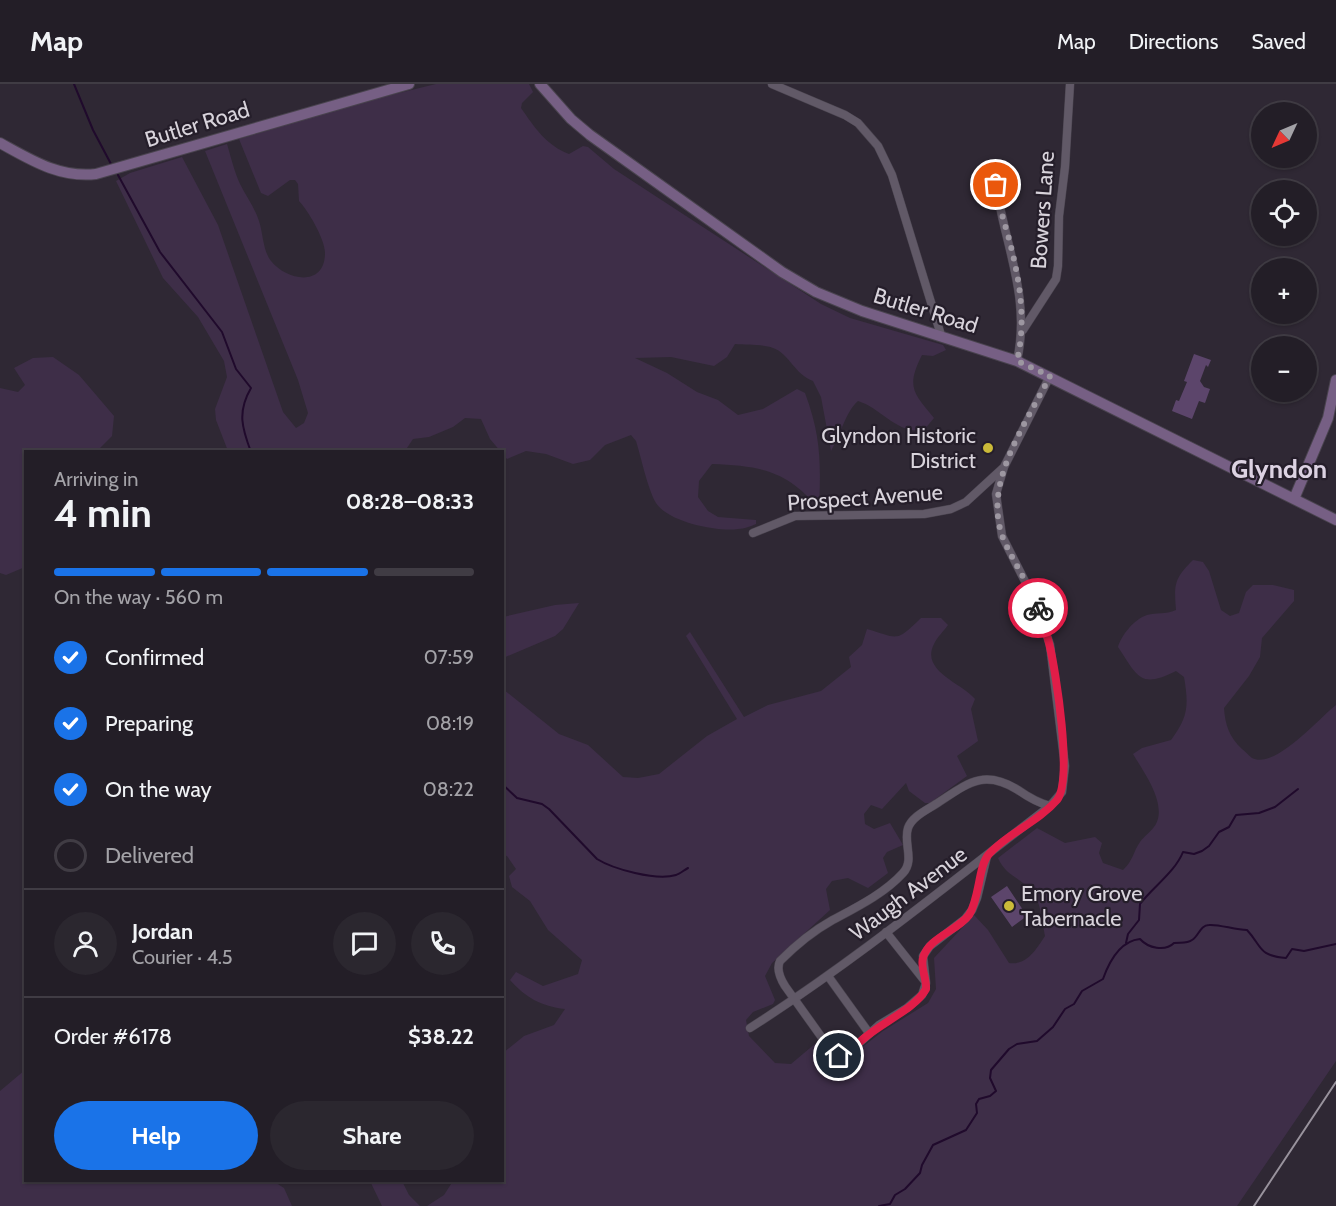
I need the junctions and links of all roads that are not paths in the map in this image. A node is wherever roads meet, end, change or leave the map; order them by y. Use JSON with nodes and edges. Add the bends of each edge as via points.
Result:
{"nodes":[{"id":1,"x":409,"y":84,"type":"edge"},
{"id":2,"x":540,"y":84,"type":"edge"},
{"id":3,"x":772,"y":84,"type":"edge"},
{"id":4,"x":1071,"y":84,"type":"edge"},
{"id":5,"x":0,"y":143,"type":"edge"},
{"id":6,"x":994,"y":171,"type":"dead end"},
{"id":7,"x":1023,"y":330,"type":"junction"},
{"id":8,"x":941,"y":335,"type":"junction"},
{"id":9,"x":1017,"y":361,"type":"junction"},
{"id":10,"x":1050,"y":376,"type":"junction"},
{"id":11,"x":1336,"y":380,"type":"edge"},
{"id":12,"x":1004,"y":467,"type":"junction"},
{"id":13,"x":1294,"y":499,"type":"junction"},
{"id":14,"x":1336,"y":520,"type":"edge"},
{"id":15,"x":753,"y":533,"type":"dead end"},
{"id":16,"x":1050,"y":807,"type":"junction"},
{"id":17,"x":987,"y":856,"type":"junction"},
{"id":18,"x":886,"y":932,"type":"junction"},
{"id":19,"x":828,"y":976,"type":"junction"},
{"id":20,"x":926,"y":983,"type":"junction"},
{"id":21,"x":796,"y":999,"type":"junction"},
{"id":22,"x":750,"y":1028,"type":"dead end"},
{"id":23,"x":869,"y":1033,"type":"junction"}],
"edges":[{"from":1,"to":5,"type":"main road","name":"Butler Road","via":[[96,174],[58,172]]},
{"from":2,"to":8,"type":"main road","name":"Butler Road","via":[[590,135],[782,272],[837,302]]},
{"from":3,"to":8,"type":"street","via":[[845,115],[858,123],[878,146],[892,175]]},
{"from":4,"to":7,"type":"street","name":"Bowers Lane","via":[[1056,279]]},
{"from":6,"to":7,"type":"street","via":[[998,207],[1022,300]]},
{"from":7,"to":9,"type":"street"},
{"from":8,"to":9,"type":"main road","name":"Butler Road"},
{"from":9,"to":10,"type":"main road","name":"Butler Road"},
{"from":10,"to":12,"type":"street"},
{"from":10,"to":13,"type":"main road","name":"Butler Road"},
{"from":11,"to":13,"type":"main road","via":[[1328,418]]},
{"from":12,"to":15,"type":"street","name":"Prospect Avenue","via":[[966,502],[951,509],[924,514],[795,516]]},
{"from":12,"to":16,"type":"street","name":"Waugh Avenue","via":[[996,494],[999,525],[1046,630],[1058,697],[1064,777],[1062,792]]},
{"from":13,"to":14,"type":"main road","name":"Butler Road"},
{"from":16,"to":17,"type":"street","name":"Waugh Avenue"},
{"from":16,"to":21,"type":"street","via":[[1016,789],[981,778],[912,821],[906,835],[909,859],[903,873],[784,956],[778,966],[781,980]]},
{"from":17,"to":18,"type":"street","name":"Waugh Avenue"},
{"from":17,"to":20,"type":"street","via":[[972,910],[926,950],[922,961]]},
{"from":18,"to":19,"type":"street","name":"Waugh Avenue"},
{"from":18,"to":20,"type":"street"},
{"from":19,"to":21,"type":"street","name":"Waugh Avenue"},
{"from":19,"to":23,"type":"street"},
{"from":20,"to":23,"type":"street","via":[[918,1000]]},
{"from":21,"to":22,"type":"street","name":"Waugh Avenue"},
{"from":21,"to":23,"type":"street","via":[[835,1056],[848,1054]]}]}
